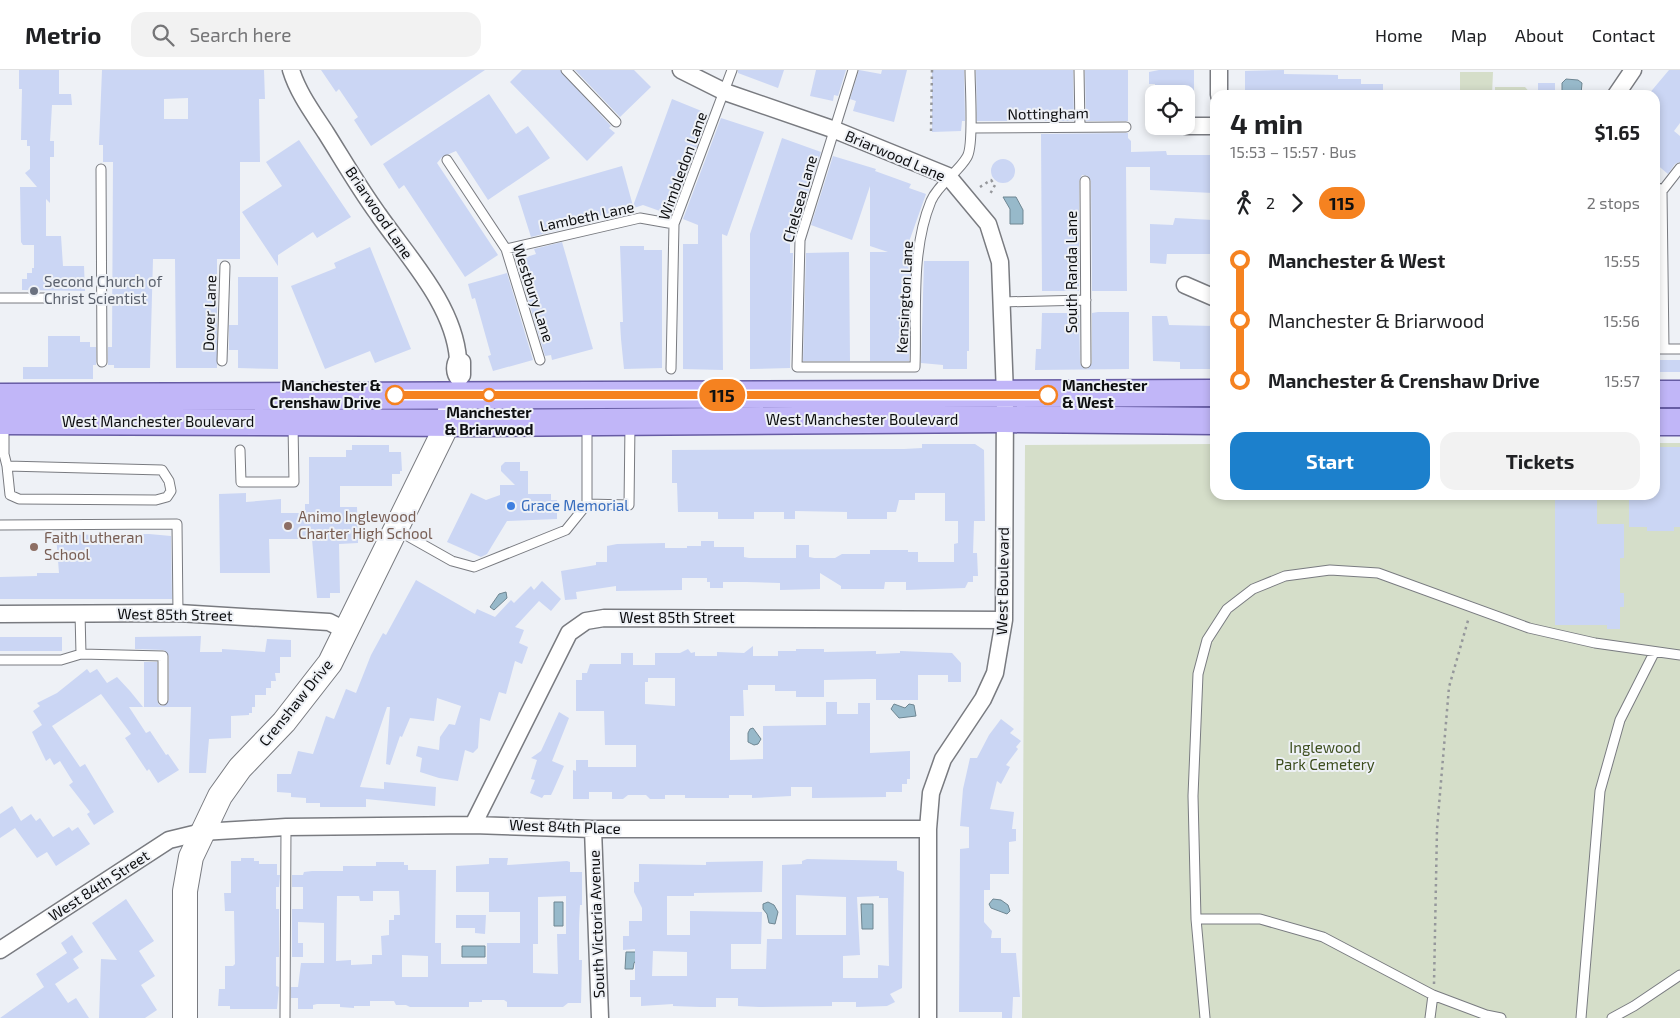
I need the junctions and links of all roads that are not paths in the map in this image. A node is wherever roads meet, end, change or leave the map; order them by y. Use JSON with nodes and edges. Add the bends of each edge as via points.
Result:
{"nodes":[{"id":1,"x":291,"y":70,"type":"edge"},
{"id":2,"x":566,"y":70,"type":"edge"},
{"id":3,"x":680,"y":70,"type":"edge"},
{"id":4,"x":732,"y":70,"type":"edge"},
{"id":5,"x":853,"y":70,"type":"edge"},
{"id":6,"x":970,"y":70,"type":"edge"},
{"id":7,"x":1079,"y":70,"type":"edge"},
{"id":8,"x":1220,"y":70,"type":"edge"},
{"id":9,"x":1633,"y":70,"type":"edge"},
{"id":10,"x":1220,"y":90,"type":"edge"},
{"id":11,"x":1619,"y":90,"type":"edge"},
{"id":12,"x":725,"y":92,"type":"junction"},
{"id":13,"x":616,"y":122,"type":"dead end"},
{"id":14,"x":1195,"y":126,"type":"edge"},
{"id":15,"x":1210,"y":126,"type":"edge"},
{"id":16,"x":1080,"y":127,"type":"junction"},
{"id":17,"x":1126,"y":127,"type":"dead end"},
{"id":18,"x":971,"y":128,"type":"junction"},
{"id":19,"x":835,"y":130,"type":"junction"},
{"id":20,"x":447,"y":160,"type":"dead end"},
{"id":21,"x":1680,"y":168,"type":"edge"},
{"id":22,"x":101,"y":169,"type":"dead end"},
{"id":23,"x":948,"y":176,"type":"junction"},
{"id":24,"x":1085,"y":181,"type":"dead end"},
{"id":25,"x":1660,"y":188,"type":"edge"},
{"id":26,"x":674,"y":224,"type":"junction"},
{"id":27,"x":506,"y":248,"type":"junction"},
{"id":28,"x":225,"y":266,"type":"dead end"},
{"id":29,"x":1184,"y":285,"type":"dead end"},
{"id":30,"x":1210,"y":296,"type":"edge"},
{"id":31,"x":0,"y":298,"type":"edge"},
{"id":32,"x":50,"y":298,"type":"dead end"},
{"id":33,"x":1086,"y":300,"type":"junction"},
{"id":34,"x":1002,"y":302,"type":"junction"},
{"id":35,"x":1680,"y":348,"type":"edge"},
{"id":36,"x":1660,"y":349,"type":"edge"},
{"id":37,"x":540,"y":360,"type":"dead end"},
{"id":38,"x":222,"y":361,"type":"dead end"},
{"id":39,"x":102,"y":362,"type":"dead end"},
{"id":40,"x":1086,"y":363,"type":"dead end"},
{"id":41,"x":915,"y":367,"type":"joint"},
{"id":42,"x":671,"y":369,"type":"dead end"},
{"id":43,"x":456,"y":387,"type":"junction"},
{"id":44,"x":1210,"y":393,"type":"edge"},
{"id":45,"x":1660,"y":394,"type":"edge"},
{"id":46,"x":1680,"y":394,"type":"edge"},
{"id":47,"x":1004,"y":407,"type":"junction"},
{"id":48,"x":1,"y":413,"type":"edge"},
{"id":49,"x":1210,"y":421,"type":"edge"},
{"id":50,"x":293,"y":422,"type":"junction"},
{"id":51,"x":630,"y":422,"type":"junction"},
{"id":52,"x":1660,"y":422,"type":"edge"},
{"id":53,"x":1680,"y":422,"type":"edge"},
{"id":54,"x":448,"y":423,"type":"junction"},
{"id":55,"x":587,"y":423,"type":"junction"},
{"id":56,"x":240,"y":450,"type":"dead end"},
{"id":57,"x":7,"y":466,"type":"junction"},
{"id":58,"x":587,"y":504,"type":"junction"},
{"id":59,"x":0,"y":525,"type":"edge"},
{"id":60,"x":395,"y":529,"type":"junction"},
{"id":61,"x":178,"y":613,"type":"junction"},
{"id":62,"x":0,"y":614,"type":"edge"},
{"id":63,"x":80,"y":614,"type":"junction"},
{"id":64,"x":1004,"y":620,"type":"junction"},
{"id":65,"x":347,"y":631,"type":"junction"},
{"id":66,"x":1654,"y":653,"type":"junction"},
{"id":67,"x":81,"y":654,"type":"junction"},
{"id":68,"x":1680,"y":655,"type":"edge"},
{"id":69,"x":0,"y":660,"type":"edge"},
{"id":70,"x":164,"y":700,"type":"dead end"},
{"id":71,"x":473,"y":825,"type":"junction"},
{"id":72,"x":286,"y":827,"type":"junction"},
{"id":73,"x":593,"y":829,"type":"junction"},
{"id":74,"x":928,"y":829,"type":"junction"},
{"id":75,"x":202,"y":832,"type":"junction"},
{"id":76,"x":1196,"y":919,"type":"junction"},
{"id":77,"x":0,"y":950,"type":"edge"},
{"id":78,"x":1680,"y":975,"type":"edge"},
{"id":79,"x":1434,"y":995,"type":"junction"},
{"id":80,"x":185,"y":1018,"type":"edge"},
{"id":81,"x":285,"y":1018,"type":"edge"},
{"id":82,"x":600,"y":1018,"type":"edge"},
{"id":83,"x":928,"y":1018,"type":"edge"},
{"id":84,"x":1205,"y":1018,"type":"edge"},
{"id":85,"x":1430,"y":1018,"type":"edge"},
{"id":86,"x":1501,"y":1018,"type":"edge"},
{"id":87,"x":1581,"y":1018,"type":"edge"},
{"id":88,"x":1612,"y":1018,"type":"edge"}],
"edges":[{"from":1,"to":43,"type":"street","name":"Briarwood Lane","via":[[295,85],[322,128],[442,306],[455,337],[458,359],[455,362]]},
{"from":2,"to":13,"type":"lane"},
{"from":3,"to":12,"type":"street","name":"Briarwood Lane"},
{"from":4,"to":12,"type":"lane","name":"Wimbledon Lane"},
{"from":5,"to":19,"type":"lane","name":"Chelsea Lane"},
{"from":6,"to":18,"type":"lane","name":"Kensington Lane"},
{"from":7,"to":16,"type":"lane"},
{"from":8,"to":10,"type":"street"},
{"from":9,"to":11,"type":"street"},
{"from":12,"to":19,"type":"street","name":"Briarwood Lane"},
{"from":12,"to":26,"type":"lane","name":"Wimbledon Lane"},
{"from":14,"to":15,"type":"street"},
{"from":16,"to":17,"type":"lane","name":"Nottingham"},
{"from":16,"to":18,"type":"lane","name":"Nottingham"},
{"from":18,"to":23,"type":"lane","name":"Kensington Lane","via":[[968,156]]},
{"from":19,"to":23,"type":"street","name":"Briarwood Lane"},
{"from":19,"to":41,"type":"lane","name":"Chelsea Lane","via":[[800,240],[797,367]]},
{"from":20,"to":27,"type":"lane","name":"Westbury Lane"},
{"from":21,"to":25,"type":"lane"},
{"from":22,"to":39,"type":"lane"},
{"from":23,"to":34,"type":"street","name":"Briarwood Lane","via":[[988,224],[1000,262]]},
{"from":23,"to":41,"type":"lane","name":"Kensington Lane","via":[[932,200],[918,248]]},
{"from":24,"to":33,"type":"lane","name":"South Randa Lane"},
{"from":26,"to":27,"type":"lane","name":"Lambeth Lane","via":[[640,218]]},
{"from":26,"to":42,"type":"lane","name":"Wimbledon Lane"},
{"from":27,"to":37,"type":"lane","name":"Westbury Lane"},
{"from":28,"to":38,"type":"lane","name":"Dover Lane"},
{"from":29,"to":30,"type":"street"},
{"from":31,"to":32,"type":"lane"},
{"from":33,"to":34,"type":"lane"},
{"from":33,"to":40,"type":"lane","name":"South Randa Lane"},
{"from":34,"to":47,"type":"street","name":"Briarwood Lane"},
{"from":35,"to":36,"type":"lane"},
{"from":43,"to":47,"type":"main road","name":"West Manchester Boulevard"},
{"from":43,"to":48,"type":"main road","name":"West Manchester Boulevard"},
{"from":43,"to":54,"type":"main road","name":"Crenshaw Drive"},
{"from":44,"to":47,"type":"main road","name":"West Manchester Boulevard"},
{"from":45,"to":46,"type":"main road"},
{"from":47,"to":49,"type":"main road","name":"West Manchester Boulevard"},
{"from":47,"to":51,"type":"main road","name":"West Manchester Boulevard"},
{"from":47,"to":64,"type":"street","name":"West Boulevard"},
{"from":48,"to":50,"type":"main road","name":"West Manchester Boulevard"},
{"from":48,"to":57,"type":"lane"},
{"from":50,"to":54,"type":"main road","name":"West Manchester Boulevard"},
{"from":50,"to":56,"type":"lane","via":[[294,482],[241,482]]},
{"from":51,"to":55,"type":"main road","name":"West Manchester Boulevard"},
{"from":51,"to":58,"type":"lane","via":[[629,505]]},
{"from":52,"to":53,"type":"main road"},
{"from":54,"to":55,"type":"main road","name":"West Manchester Boulevard"},
{"from":54,"to":60,"type":"main road","name":"Crenshaw Drive"},
{"from":55,"to":58,"type":"lane"},
{"from":57,"to":57,"type":"lane","via":[[162,470],[171,491],[167,497],[156,500],[19,499],[8,491]]},
{"from":58,"to":60,"type":"lane","via":[[566,530],[474,567],[452,561]]},
{"from":59,"to":61,"type":"lane","via":[[177,524]]},
{"from":60,"to":65,"type":"main road","name":"Crenshaw Drive"},
{"from":61,"to":63,"type":"street","name":"West 85th Street"},
{"from":61,"to":65,"type":"street","name":"West 85th Street","via":[[329,622]]},
{"from":62,"to":63,"type":"street","name":"West 85th Street"},
{"from":63,"to":67,"type":"lane"},
{"from":64,"to":71,"type":"street","name":"West 85th Street","via":[[604,618],[586,621],[569,633]]},
{"from":64,"to":74,"type":"street","name":"West Boulevard","via":[[995,673],[983,699],[943,759],[931,793]]},
{"from":65,"to":75,"type":"main road","name":"Crenshaw Drive","via":[[311,690],[240,768],[220,796]]},
{"from":66,"to":68,"type":"lane"},
{"from":66,"to":76,"type":"lane","via":[[1529,628],[1378,574],[1330,570],[1285,576],[1254,589],[1227,609],[1207,640],[1198,674],[1193,796]]},
{"from":66,"to":87,"type":"lane","via":[[1620,720],[1600,791]]},
{"from":67,"to":69,"type":"lane","via":[[61,660]]},
{"from":67,"to":70,"type":"lane","via":[[163,656]]},
{"from":71,"to":72,"type":"street","name":"West 84th Place"},
{"from":71,"to":73,"type":"street","name":"West 84th Place"},
{"from":72,"to":75,"type":"street","name":"West 84th Place"},
{"from":72,"to":81,"type":"lane"},
{"from":73,"to":74,"type":"street","name":"West 84th Place"},
{"from":73,"to":82,"type":"street","name":"South Victoria Avenue"},
{"from":74,"to":83,"type":"street","name":"West Boulevard"},
{"from":75,"to":77,"type":"street","name":"West 84th Street","via":[[169,840]]},
{"from":75,"to":80,"type":"main road","name":"Crenshaw Drive","via":[[191,857],[185,891]]},
{"from":76,"to":79,"type":"lane","via":[[1260,919],[1323,937]]},
{"from":76,"to":84,"type":"lane"},
{"from":78,"to":88,"type":"lane"},
{"from":79,"to":85,"type":"lane"},
{"from":79,"to":86,"type":"lane"}]}
